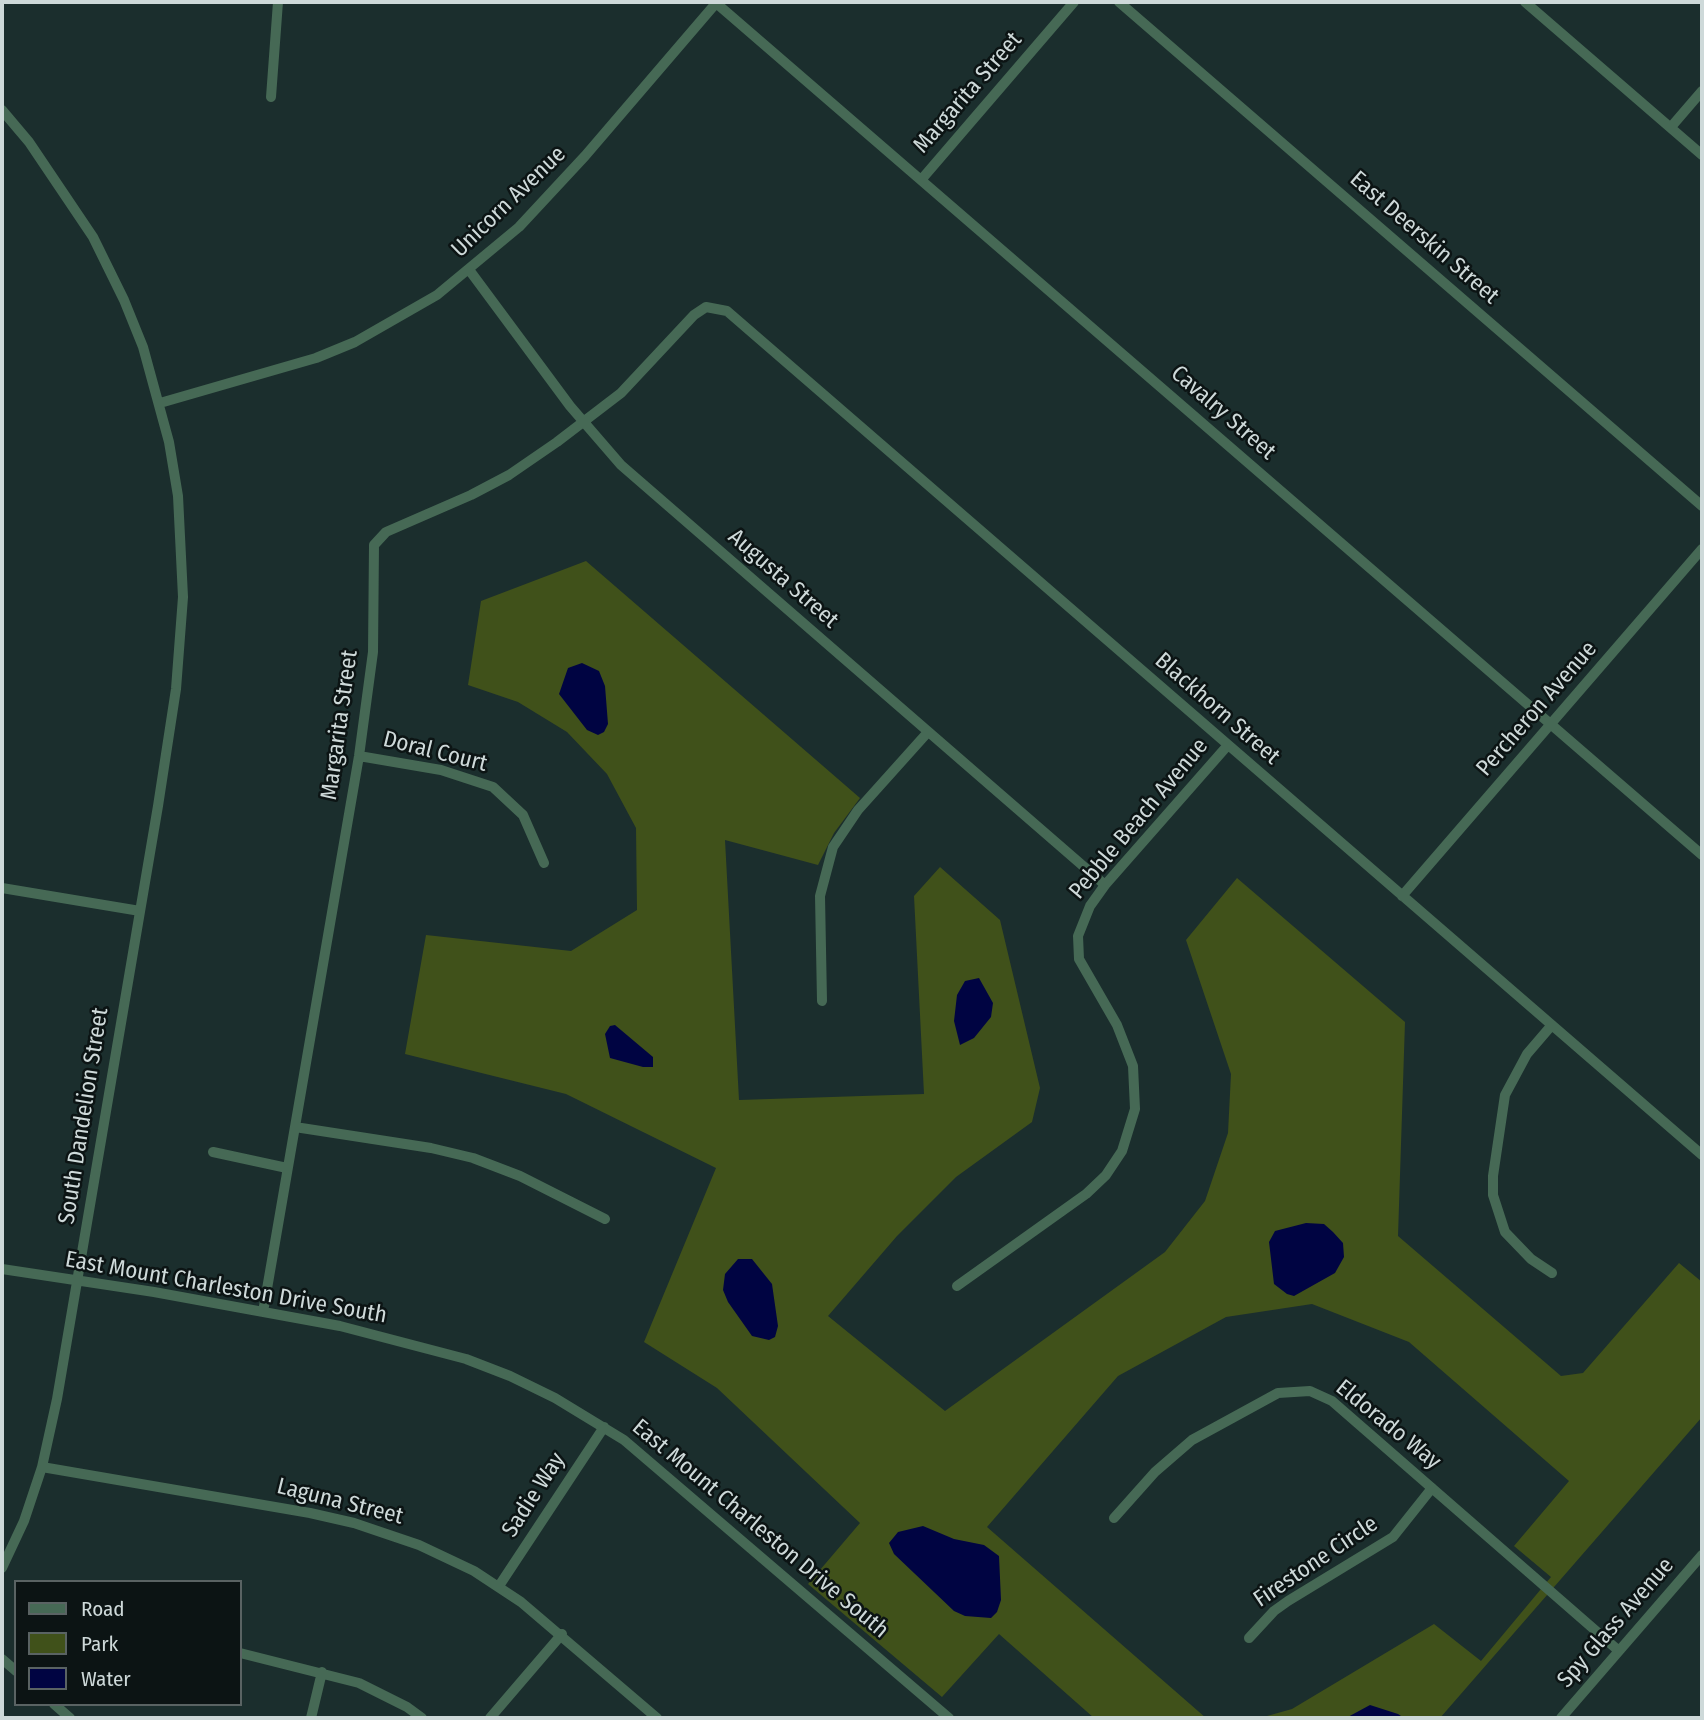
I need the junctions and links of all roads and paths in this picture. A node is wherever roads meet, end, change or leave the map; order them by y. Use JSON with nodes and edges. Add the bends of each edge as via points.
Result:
{"nodes":[{"id":1,"x":278,"y":2,"type":"edge"},
{"id":2,"x":716,"y":2,"type":"edge"},
{"id":3,"x":1073,"y":2,"type":"edge"},
{"id":4,"x":1119,"y":2,"type":"edge"},
{"id":5,"x":1525,"y":2,"type":"edge"},
{"id":6,"x":1702,"y":91,"type":"edge"},
{"id":7,"x":271,"y":97,"type":"dead end"},
{"id":8,"x":2,"y":110,"type":"edge"},
{"id":9,"x":1671,"y":127,"type":"junction"},
{"id":10,"x":1702,"y":155,"type":"edge"},
{"id":11,"x":921,"y":180,"type":"junction"},
{"id":12,"x":470,"y":271,"type":"junction"},
{"id":13,"x":701,"y":310,"type":"joint"},
{"id":14,"x":160,"y":403,"type":"junction"},
{"id":15,"x":583,"y":422,"type":"junction"},
{"id":16,"x":1702,"y":506,"type":"edge"},
{"id":17,"x":1702,"y":549,"type":"edge"},
{"id":18,"x":1552,"y":723,"type":"junction"},
{"id":19,"x":928,"y":732,"type":"junction"},
{"id":20,"x":1228,"y":745,"type":"junction"},
{"id":21,"x":359,"y":756,"type":"junction"},
{"id":22,"x":1702,"y":855,"type":"edge"},
{"id":23,"x":544,"y":863,"type":"dead end"},
{"id":24,"x":1105,"y":886,"type":"junction"},
{"id":25,"x":2,"y":888,"type":"edge"},
{"id":26,"x":1402,"y":896,"type":"junction"},
{"id":27,"x":140,"y":911,"type":"junction"},
{"id":28,"x":822,"y":1001,"type":"dead end"},
{"id":29,"x":1550,"y":1026,"type":"junction"},
{"id":30,"x":295,"y":1127,"type":"junction"},
{"id":31,"x":213,"y":1153,"type":"dead end"},
{"id":32,"x":1702,"y":1155,"type":"edge"},
{"id":33,"x":287,"y":1168,"type":"junction"},
{"id":34,"x":605,"y":1219,"type":"dead end"},
{"id":35,"x":2,"y":1269,"type":"edge"},
{"id":36,"x":1552,"y":1273,"type":"dead end"},
{"id":37,"x":78,"y":1282,"type":"junction"},
{"id":38,"x":957,"y":1286,"type":"dead end"},
{"id":39,"x":263,"y":1312,"type":"junction"},
{"id":40,"x":604,"y":1427,"type":"junction"},
{"id":41,"x":41,"y":1467,"type":"junction"},
{"id":42,"x":1432,"y":1488,"type":"junction"},
{"id":43,"x":1114,"y":1518,"type":"dead end"},
{"id":44,"x":1702,"y":1555,"type":"edge"},
{"id":45,"x":2,"y":1569,"type":"edge"},
{"id":46,"x":499,"y":1586,"type":"junction"},
{"id":47,"x":562,"y":1634,"type":"junction"},
{"id":48,"x":1249,"y":1638,"type":"dead end"},
{"id":49,"x":1619,"y":1651,"type":"junction"},
{"id":50,"x":242,"y":1653,"type":"edge"},
{"id":51,"x":322,"y":1672,"type":"junction"},
{"id":52,"x":56,"y":1706,"type":"edge"},
{"id":53,"x":70,"y":1718,"type":"edge"},
{"id":54,"x":311,"y":1718,"type":"edge"},
{"id":55,"x":422,"y":1718,"type":"edge"},
{"id":56,"x":490,"y":1718,"type":"edge"},
{"id":57,"x":657,"y":1718,"type":"edge"},
{"id":58,"x":949,"y":1718,"type":"edge"},
{"id":59,"x":1561,"y":1718,"type":"edge"}],
"edges":[{"from":1,"to":7,"type":"street"},
{"from":2,"to":11,"type":"street","name":"Cavalry Street"},
{"from":2,"to":12,"type":"street","name":"Unicorn Avenue","via":[[585,156],[519,227]]},
{"from":3,"to":11,"type":"street","name":"Margarita Street"},
{"from":4,"to":16,"type":"street","name":"East Deerskin Street"},
{"from":5,"to":9,"type":"street"},
{"from":6,"to":9,"type":"street"},
{"from":8,"to":14,"type":"street","name":"South Dandelion Street","via":[[66,195],[102,253],[124,300]]},
{"from":9,"to":10,"type":"street"},
{"from":11,"to":18,"type":"street","name":"Cavalry Street"},
{"from":12,"to":14,"type":"street","name":"Unicorn Avenue","via":[[426,302],[345,346],[305,362]]},
{"from":12,"to":15,"type":"street","name":"Augusta Street"},
{"from":13,"to":15,"type":"street","name":"Margarita Street","via":[[650,365]]},
{"from":13,"to":20,"type":"street","name":"Blackhorn Street","via":[[718,307],[727,311]]},
{"from":14,"to":27,"type":"street","name":"South Dandelion Street","via":[[178,496],[183,597],[176,689]]},
{"from":15,"to":19,"type":"street","name":"Augusta Street","via":[[663,503]]},
{"from":15,"to":21,"type":"street","name":"Margarita Street","via":[[509,475],[386,532],[374,545],[373,652]]},
{"from":17,"to":18,"type":"street","name":"Percheron Avenue"},
{"from":18,"to":22,"type":"street","name":"Cavalry Street"},
{"from":18,"to":26,"type":"street","name":"Percheron Avenue"},
{"from":19,"to":24,"type":"street","name":"Augusta Street"},
{"from":19,"to":28,"type":"street","via":[[858,810],[833,847],[820,896]]},
{"from":20,"to":24,"type":"street","name":"Pebble Beach Avenue"},
{"from":20,"to":26,"type":"street","name":"Blackhorn Street"},
{"from":21,"to":23,"type":"street","name":"Doral Court","via":[[442,770],[493,787],[523,815]]},
{"from":21,"to":30,"type":"street","name":"Margarita Street"},
{"from":24,"to":38,"type":"street","name":"Pebble Beach Avenue","via":[[1083,919],[1077,948],[1133,1066],[1135,1109],[1129,1135],[1106,1175],[1086,1194]]},
{"from":25,"to":27,"type":"street"},
{"from":26,"to":29,"type":"street","name":"Blackhorn Street"},
{"from":27,"to":37,"type":"street","name":"South Dandelion Street"},
{"from":29,"to":32,"type":"street","name":"Blackhorn Street"},
{"from":29,"to":36,"type":"street","via":[[1527,1054],[1505,1095],[1493,1195],[1505,1232]]},
{"from":30,"to":33,"type":"street","name":"Margarita Street"},
{"from":30,"to":34,"type":"street","via":[[473,1158]]},
{"from":31,"to":33,"type":"street"},
{"from":33,"to":39,"type":"street","name":"Margarita Street"},
{"from":35,"to":37,"type":"street","name":"East Mount Charleston Drive South"},
{"from":37,"to":39,"type":"street","name":"East Mount Charleston Drive South"},
{"from":37,"to":41,"type":"street","name":"South Dandelion Street"},
{"from":39,"to":40,"type":"street","name":"East Mount Charleston Drive South","via":[[466,1359],[510,1376]]},
{"from":40,"to":46,"type":"street","name":"Sadie Way"},
{"from":40,"to":58,"type":"street","name":"East Mount Charleston Drive South","via":[[672,1478]]},
{"from":41,"to":45,"type":"street","name":"South Dandelion Street"},
{"from":41,"to":46,"type":"street","name":"Laguna Street","via":[[354,1523],[419,1545]]},
{"from":42,"to":43,"type":"street","name":"Eldorado Way","via":[[1324,1396],[1287,1391],[1258,1402],[1192,1440]]},
{"from":42,"to":48,"type":"street","name":"Firestone Circle","via":[[1393,1537],[1288,1601]]},
{"from":42,"to":49,"type":"street","name":"Eldorado Way"},
{"from":44,"to":49,"type":"street","name":"Spy Glass Avenue"},
{"from":46,"to":47,"type":"street","name":"Laguna Street"},
{"from":47,"to":56,"type":"street"},
{"from":47,"to":57,"type":"street","name":"Laguna Street"},
{"from":49,"to":59,"type":"street","name":"Spy Glass Avenue"},
{"from":50,"to":51,"type":"street"},
{"from":51,"to":54,"type":"street"},
{"from":51,"to":55,"type":"street","via":[[380,1692]]},
{"from":52,"to":53,"type":"street"}]}
